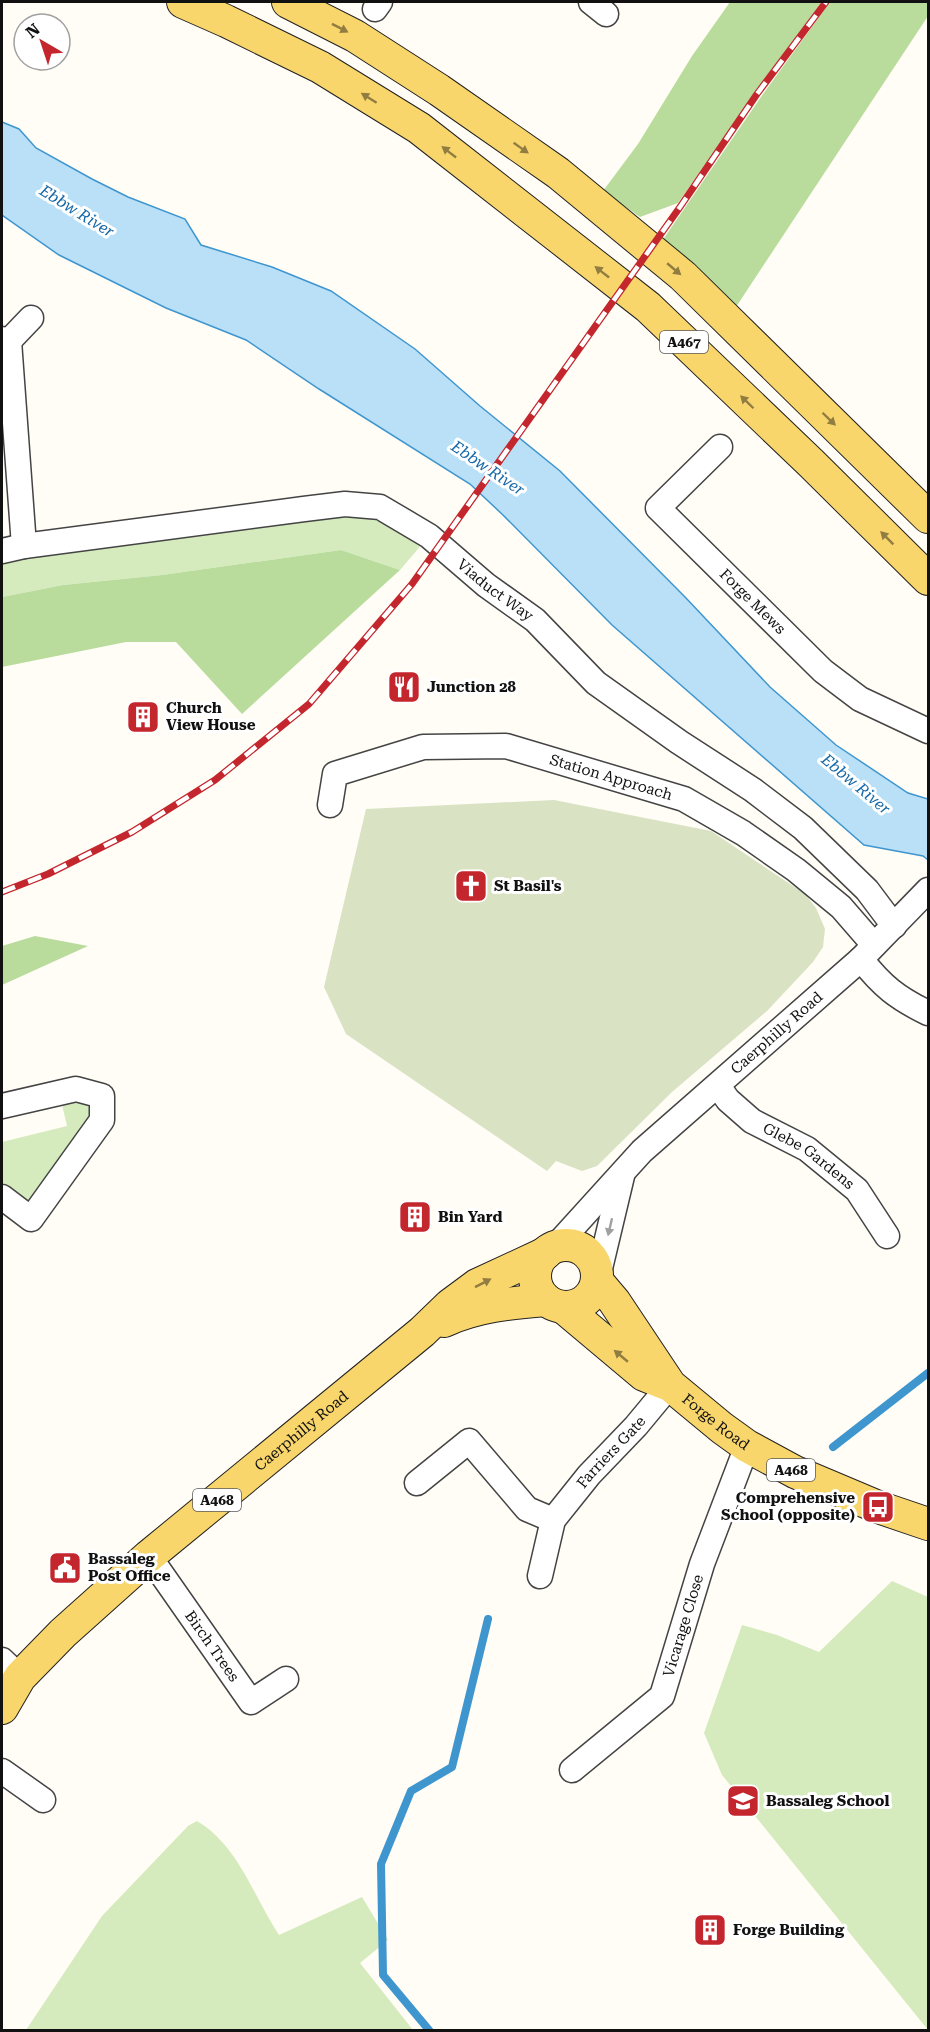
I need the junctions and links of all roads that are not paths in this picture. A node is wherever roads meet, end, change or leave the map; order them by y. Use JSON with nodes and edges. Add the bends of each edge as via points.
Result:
{"nodes":[{"id":1,"x":183,"y":2,"type":"edge"},
{"id":2,"x":288,"y":2,"type":"edge"},
{"id":3,"x":31,"y":318,"type":"dead end"},
{"id":4,"x":5,"y":340,"type":"edge"},
{"id":5,"x":720,"y":447,"type":"dead end"},
{"id":6,"x":928,"y":517,"type":"edge"},
{"id":7,"x":13,"y":548,"type":"edge"},
{"id":8,"x":928,"y":579,"type":"edge"},
{"id":9,"x":928,"y":731,"type":"edge"},
{"id":10,"x":330,"y":805,"type":"dead end"},
{"id":11,"x":928,"y":890,"type":"edge"},
{"id":12,"x":902,"y":918,"type":"junction"},
{"id":13,"x":868,"y":952,"type":"junction"},
{"id":14,"x":928,"y":1012,"type":"edge"},
{"id":15,"x":718,"y":1086,"type":"junction"},
{"id":16,"x":2,"y":1106,"type":"edge"},
{"id":17,"x":622,"y":1174,"type":"junction"},
{"id":18,"x":2,"y":1197,"type":"edge"},
{"id":19,"x":887,"y":1236,"type":"dead end"},
{"id":20,"x":550,"y":1250,"type":"junction"},
{"id":21,"x":597,"y":1281,"type":"junction"},
{"id":22,"x":554,"y":1303,"type":"junction"},
{"id":23,"x":422,"y":1332,"type":"junction"},
{"id":24,"x":670,"y":1385,"type":"junction"},
{"id":25,"x":747,"y":1446,"type":"junction"},
{"id":26,"x":417,"y":1482,"type":"dead end"},
{"id":27,"x":553,"y":1520,"type":"junction"},
{"id":28,"x":928,"y":1524,"type":"edge"},
{"id":29,"x":149,"y":1556,"type":"junction"},
{"id":30,"x":540,"y":1576,"type":"dead end"},
{"id":31,"x":11,"y":1669,"type":"edge"},
{"id":32,"x":286,"y":1679,"type":"dead end"},
{"id":33,"x":2,"y":1708,"type":"edge"},
{"id":34,"x":572,"y":1770,"type":"dead end"},
{"id":35,"x":2,"y":1771,"type":"edge"},
{"id":36,"x":43,"y":1800,"type":"dead end"}],
"edges":[{"from":8,"to":1,"type":"main road","number":"A467","one_way":true,"via":[[648,307],[419,128],[320,68]]},
{"from":2,"to":6,"type":"main road","number":"A467","one_way":true,"via":[[355,36],[558,173],[683,276]]},
{"from":3,"to":4,"type":"street"},
{"from":4,"to":7,"type":"street"},
{"from":5,"to":9,"type":"street","name":"Forge Mews","via":[[658,508],[823,671],[860,699]]},
{"from":7,"to":12,"type":"street","name":"Viaduct Way","via":[[304,508],[345,504],[380,507],[429,536],[535,621],[596,683],[803,828]]},
{"from":10,"to":13,"type":"street","name":"Station Approach","via":[[335,774],[423,747],[506,746],[684,799],[743,833],[841,907]]},
{"from":11,"to":12,"type":"street","name":"Caerphilly Road"},
{"from":12,"to":13,"type":"street","name":"Caerphilly Road"},
{"from":13,"to":14,"type":"street","via":[[880,983]]},
{"from":13,"to":15,"type":"street","name":"Caerphilly Road"},
{"from":15,"to":17,"type":"street","name":"Caerphilly Road","via":[[642,1151]]},
{"from":15,"to":19,"type":"street","name":"Glebe Gardens","via":[[752,1121],[807,1149],[857,1190]]},
{"from":16,"to":18,"type":"street","via":[[76,1089],[102,1096],[102,1120],[31,1219]]},
{"from":17,"to":20,"type":"street","name":"Caerphilly Road"},
{"from":17,"to":21,"type":"street","name":"Caerphilly Road","one_way":true},
{"from":20,"to":21,"type":"main road","name":"Caerphilly Road","via":[[567,1245],[578,1247],[594,1261]]},
{"from":20,"to":22,"type":"main road","name":"Caerphilly Road","via":[[535,1274],[539,1291]]},
{"from":23,"to":20,"type":"main road","name":"Caerphilly Road","one_way":true,"via":[[477,1286]]},
{"from":21,"to":22,"type":"main road","name":"Caerphilly Road","via":[[584,1302],[574,1306]]},
{"from":21,"to":24,"type":"main road","name":"Forge Road","number":"A468"},
{"from":22,"to":23,"type":"main road","name":"Caerphilly Road","via":[[504,1304],[462,1312]]},
{"from":24,"to":22,"type":"main road","name":"Forge Road","number":"A468","one_way":true,"via":[[644,1375]]},
{"from":23,"to":29,"type":"main road","name":"Caerphilly Road","number":"A468"},
{"from":24,"to":25,"type":"main road","name":"Forge Road","number":"A468"},
{"from":24,"to":27,"type":"street","name":"Farriers Gate"},
{"from":25,"to":28,"type":"main road","name":"Forge Road","number":"A468","via":[[795,1472]]},
{"from":25,"to":34,"type":"street","name":"Vicarage Close","via":[[702,1564],[662,1696]]},
{"from":26,"to":27,"type":"street","via":[[469,1441],[527,1509]]},
{"from":27,"to":30,"type":"street","name":"Farriers Gate"},
{"from":29,"to":31,"type":"main road","name":"Caerphilly Road","number":"A468","via":[[63,1632]]},
{"from":29,"to":32,"type":"street","name":"Birch Trees","via":[[251,1702]]},
{"from":31,"to":33,"type":"main road","name":"Caerphilly Road","number":"A468"},
{"from":35,"to":36,"type":"street"}]}
